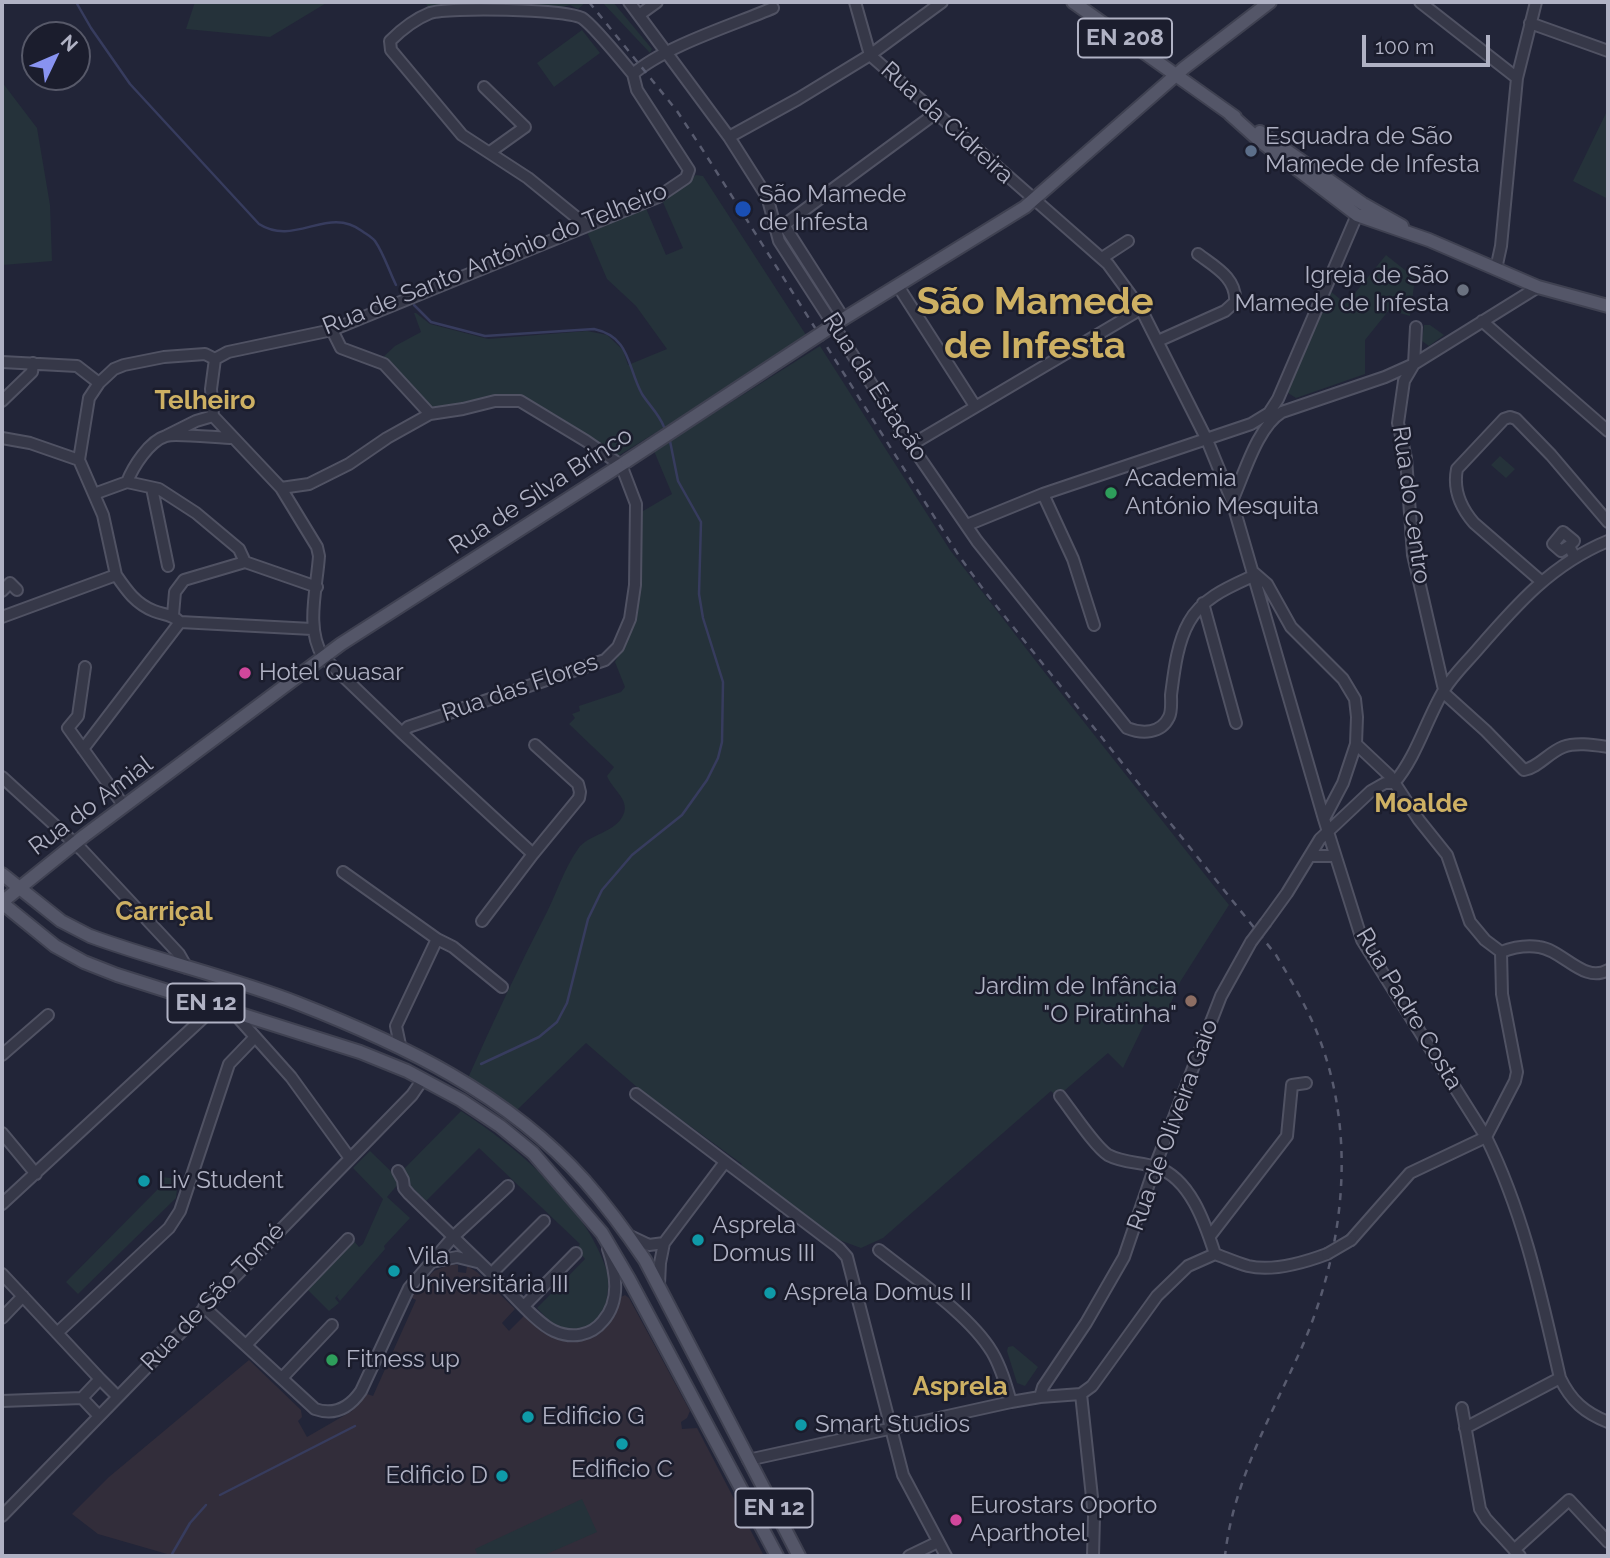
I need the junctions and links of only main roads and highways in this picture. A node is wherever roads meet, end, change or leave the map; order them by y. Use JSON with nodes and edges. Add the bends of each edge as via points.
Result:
{"nodes":[{"id":1,"x":1073,"y":2,"type":"edge"},
{"id":2,"x":1270,"y":2,"type":"edge"},
{"id":3,"x":1177,"y":74,"type":"junction"},
{"id":4,"x":1230,"y":114,"type":"junction"},
{"id":5,"x":1414,"y":234,"type":"junction"},
{"id":6,"x":1608,"y":306,"type":"edge"},
{"id":7,"x":174,"y":769,"type":"joint"},
{"id":8,"x":2,"y":874,"type":"edge"},
{"id":9,"x":18,"y":888,"type":"junction"},
{"id":10,"x":2,"y":902,"type":"edge"},
{"id":11,"x":419,"y":1055,"type":"junction"},
{"id":12,"x":424,"y":1079,"type":"junction"},
{"id":13,"x":485,"y":1095,"type":"junction"},
{"id":14,"x":747,"y":1457,"type":"junction"},
{"id":15,"x":724,"y":1459,"type":"junction"},
{"id":16,"x":737,"y":1484,"type":"junction"},
{"id":17,"x":777,"y":1556,"type":"edge"},
{"id":18,"x":799,"y":1556,"type":"edge"}],
"edges":[{"from":1,"to":3,"type":"main road","number":"EN 208"},
{"from":2,"to":3,"type":"main road","name":"Rua de Silva Brinco"},
{"from":3,"to":4,"type":"main road","number":"EN 208"},
{"from":3,"to":7,"type":"main road","name":"Rua de Silva Brinco","bridge":true,"via":[[1034,200],[323,656]]},
{"from":4,"to":5,"type":"main road","number":"EN 208"},
{"from":4,"to":5,"type":"main road","number":"EN 208","via":[[1357,215]]},
{"from":5,"to":6,"type":"main road","number":"EN 208","via":[[1538,287]]},
{"from":7,"to":9,"type":"main road","name":"Rua do Amial"},
{"from":8,"to":9,"type":"main road","number":"EN 12"},
{"from":9,"to":10,"type":"main road","name":"Rua do Amial"},
{"from":9,"to":11,"type":"main road","number":"EN 12","via":[[90,936],[295,1003]]},
{"from":10,"to":12,"type":"main road","number":"EN 12","via":[[55,946],[84,962],[360,1052]]},
{"from":11,"to":12,"type":"main road"},
{"from":11,"to":13,"type":"main road","number":"EN 12"},
{"from":12,"to":13,"type":"main road","number":"EN 12","via":[[439,1075],[476,1097]]},
{"from":12,"to":15,"type":"main road","number":"EN 12","via":[[500,1126],[533,1153],[603,1233]]},
{"from":13,"to":14,"type":"main road","number":"EN 12","via":[[582,1178],[627,1234],[659,1284]]},
{"from":14,"to":15,"type":"main road"},
{"from":14,"to":16,"type":"main road","via":[[736,1472]]},
{"from":14,"to":18,"type":"main road","number":"EN 12"},
{"from":15,"to":16,"type":"main road","number":"EN 12"},
{"from":16,"to":17,"type":"main road","number":"EN 12"}]}
